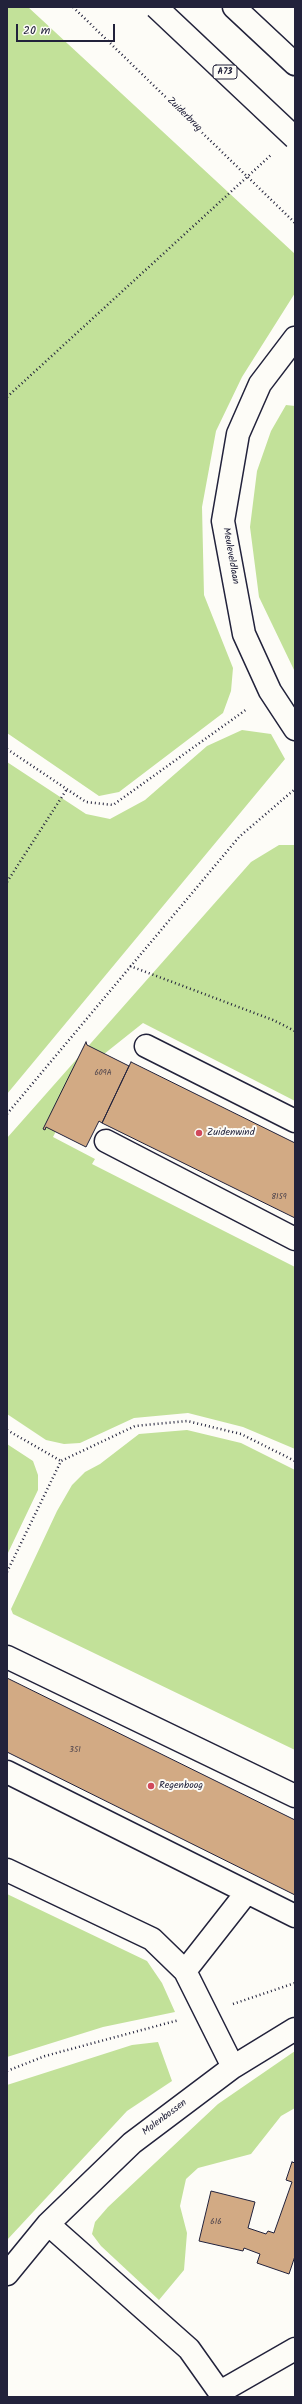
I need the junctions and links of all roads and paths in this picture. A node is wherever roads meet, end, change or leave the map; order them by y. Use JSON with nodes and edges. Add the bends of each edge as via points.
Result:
{"nodes":[{"id":1,"x":73,"y":7,"type":"edge"},
{"id":2,"x":156,"y":7,"type":"edge"},
{"id":3,"x":234,"y":7,"type":"edge"},
{"id":4,"x":295,"y":64,"type":"edge"},
{"id":5,"x":295,"y":138,"type":"edge"},
{"id":6,"x":272,"y":154,"type":"dead end"},
{"id":7,"x":295,"y":223,"type":"edge"},
{"id":8,"x":295,"y":338,"type":"edge"},
{"id":9,"x":7,"y":397,"type":"edge"},
{"id":10,"x":270,"y":692,"type":"junction"},
{"id":11,"x":295,"y":729,"type":"edge"},
{"id":12,"x":7,"y":749,"type":"edge"},
{"id":13,"x":67,"y":789,"type":"junction"},
{"id":14,"x":295,"y":789,"type":"edge"},
{"id":15,"x":7,"y":882,"type":"edge"},
{"id":16,"x":130,"y":966,"type":"junction"},
{"id":17,"x":295,"y":1031,"type":"edge"},
{"id":18,"x":146,"y":1046,"type":"dead end"},
{"id":19,"x":7,"y":1114,"type":"edge"},
{"id":20,"x":295,"y":1121,"type":"edge"},
{"id":21,"x":106,"y":1141,"type":"dead end"},
{"id":22,"x":295,"y":1239,"type":"edge"},
{"id":23,"x":7,"y":1430,"type":"edge"},
{"id":24,"x":61,"y":1461,"type":"junction"},
{"id":25,"x":295,"y":1461,"type":"edge"},
{"id":26,"x":7,"y":1572,"type":"edge"},
{"id":27,"x":7,"y":1657,"type":"edge"},
{"id":28,"x":7,"y":1772,"type":"edge"},
{"id":29,"x":295,"y":1796,"type":"edge"},
{"id":30,"x":7,"y":1870,"type":"edge"},
{"id":31,"x":246,"y":1892,"type":"junction"},
{"id":32,"x":295,"y":1916,"type":"edge"},
{"id":33,"x":185,"y":1971,"type":"junction"},
{"id":34,"x":295,"y":1983,"type":"edge"},
{"id":35,"x":206,"y":2012,"type":"junction"},
{"id":36,"x":295,"y":2029,"type":"edge"},
{"id":37,"x":233,"y":2067,"type":"junction"},
{"id":38,"x":7,"y":2071,"type":"edge"},
{"id":39,"x":48,"y":2224,"type":"junction"},
{"id":40,"x":7,"y":2274,"type":"edge"},
{"id":41,"x":295,"y":2349,"type":"edge"},
{"id":42,"x":222,"y":2395,"type":"edge"}],
"edges":[{"from":1,"to":7,"type":"path","name":"Zuiderbrug","bridge":true},
{"from":2,"to":5,"type":"main road","number":"A73","bridge":true},
{"from":3,"to":4,"type":"main road"},
{"from":6,"to":9,"type":"path"},
{"from":8,"to":10,"type":"main road","name":"Meuleveldlaan","via":[[260,384],[238,434],[223,521],[244,634]]},
{"from":10,"to":11,"type":"main road","name":"Meuleveldlaan"},
{"from":10,"to":13,"type":"path","via":[[113,805],[86,802]]},
{"from":12,"to":13,"type":"path"},
{"from":13,"to":15,"type":"path"},
{"from":14,"to":16,"type":"path","via":[[239,837]]},
{"from":16,"to":17,"type":"path","via":[[274,1020]]},
{"from":16,"to":19,"type":"path"},
{"from":18,"to":20,"type":"main road"},
{"from":21,"to":22,"type":"main road"},
{"from":23,"to":24,"type":"path"},
{"from":24,"to":25,"type":"path","via":[[135,1426],[187,1421],[241,1434]]},
{"from":24,"to":26,"type":"path"},
{"from":27,"to":29,"type":"main road"},
{"from":28,"to":31,"type":"main road"},
{"from":30,"to":33,"type":"main road","via":[[152,1940]]},
{"from":31,"to":32,"type":"main road"},
{"from":31,"to":33,"type":"main road"},
{"from":33,"to":35,"type":"main road"},
{"from":34,"to":35,"type":"path"},
{"from":35,"to":37,"type":"main road"},
{"from":35,"to":38,"type":"path","via":[[45,2056]]},
{"from":36,"to":37,"type":"main road","name":"Molenbossen"},
{"from":37,"to":39,"type":"main road","name":"Molenbossen","via":[[132,2143]]},
{"from":39,"to":40,"type":"main road","name":"Molenbossen"},
{"from":39,"to":42,"type":"main road","via":[[189,2350]]},
{"from":41,"to":42,"type":"main road"}]}
